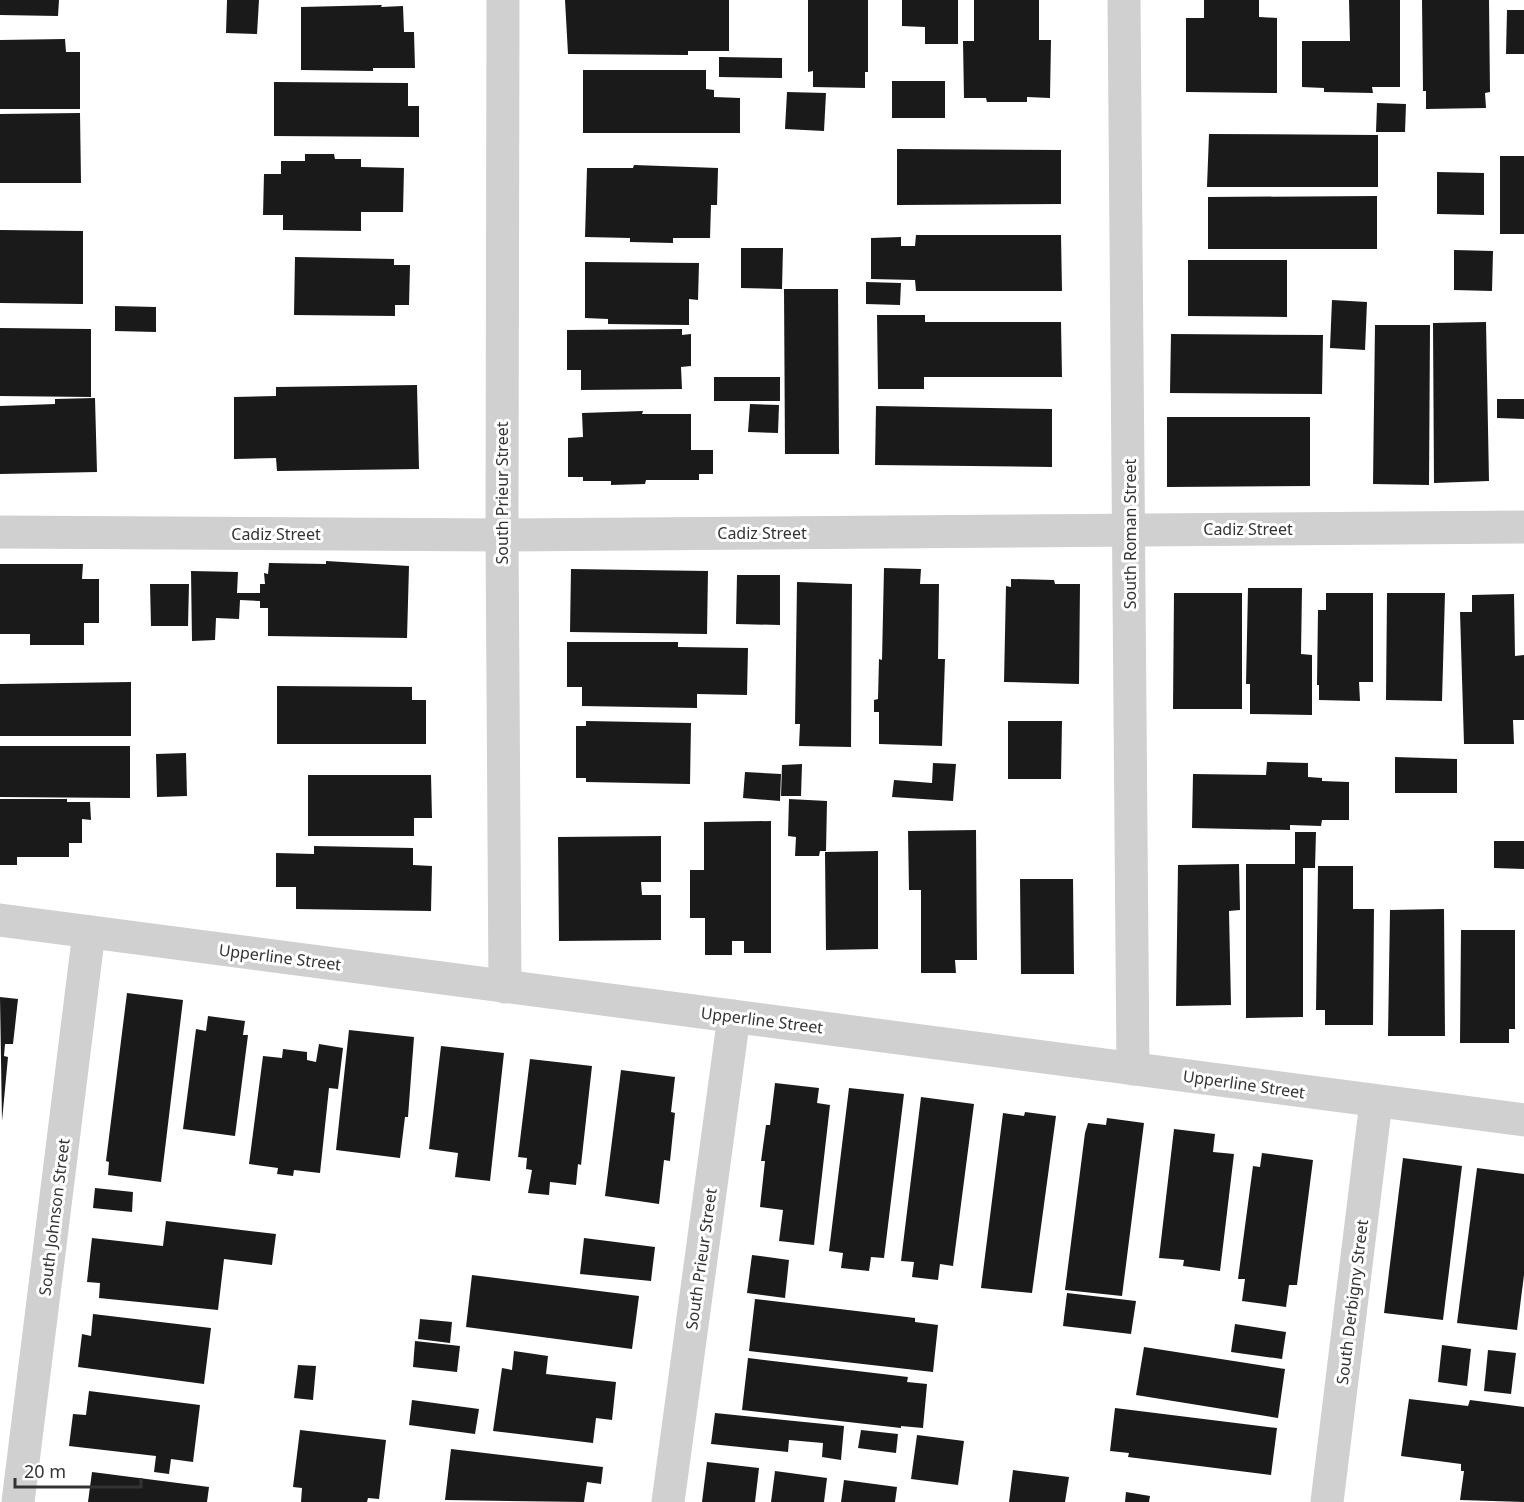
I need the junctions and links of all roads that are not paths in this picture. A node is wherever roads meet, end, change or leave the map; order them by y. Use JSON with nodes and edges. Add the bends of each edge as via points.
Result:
{"nodes":[{"id":1,"x":503,"y":0,"type":"edge"},
{"id":2,"x":1124,"y":0,"type":"edge"},
{"id":3,"x":1524,"y":527,"type":"edge"},
{"id":4,"x":1130,"y":530,"type":"junction"},
{"id":5,"x":0,"y":532,"type":"edge"},
{"id":6,"x":502,"y":535,"type":"junction"},
{"id":7,"x":0,"y":920,"type":"edge"},
{"id":8,"x":89,"y":932,"type":"junction"},
{"id":9,"x":505,"y":987,"type":"junction"},
{"id":10,"x":734,"y":1016,"type":"junction"},
{"id":11,"x":1133,"y":1069,"type":"junction"},
{"id":12,"x":1376,"y":1102,"type":"junction"},
{"id":13,"x":1524,"y":1120,"type":"edge"},
{"id":14,"x":18,"y":1502,"type":"edge"},
{"id":15,"x":668,"y":1502,"type":"edge"},
{"id":16,"x":1327,"y":1502,"type":"edge"}],
"edges":[{"from":1,"to":6,"type":"street","name":"South Prieur Street"},
{"from":2,"to":4,"type":"street","name":"South Roman Street"},
{"from":3,"to":4,"type":"street","name":"Cadiz Street"},
{"from":4,"to":6,"type":"street","name":"Cadiz Street"},
{"from":4,"to":11,"type":"street","name":"South Roman Street"},
{"from":5,"to":6,"type":"street","name":"Cadiz Street"},
{"from":6,"to":9,"type":"street","name":"South Prieur Street"},
{"from":7,"to":8,"type":"street","name":"Upperline Street"},
{"from":8,"to":9,"type":"street","name":"Upperline Street"},
{"from":8,"to":14,"type":"street","name":"South Johnson Street"},
{"from":9,"to":10,"type":"street","name":"Upperline Street"},
{"from":10,"to":11,"type":"street","name":"Upperline Street"},
{"from":10,"to":15,"type":"street","name":"South Prieur Street"},
{"from":11,"to":12,"type":"street","name":"Upperline Street"},
{"from":12,"to":13,"type":"street","name":"Upperline Street"},
{"from":12,"to":16,"type":"street","name":"South Derbigny Street"}]}
